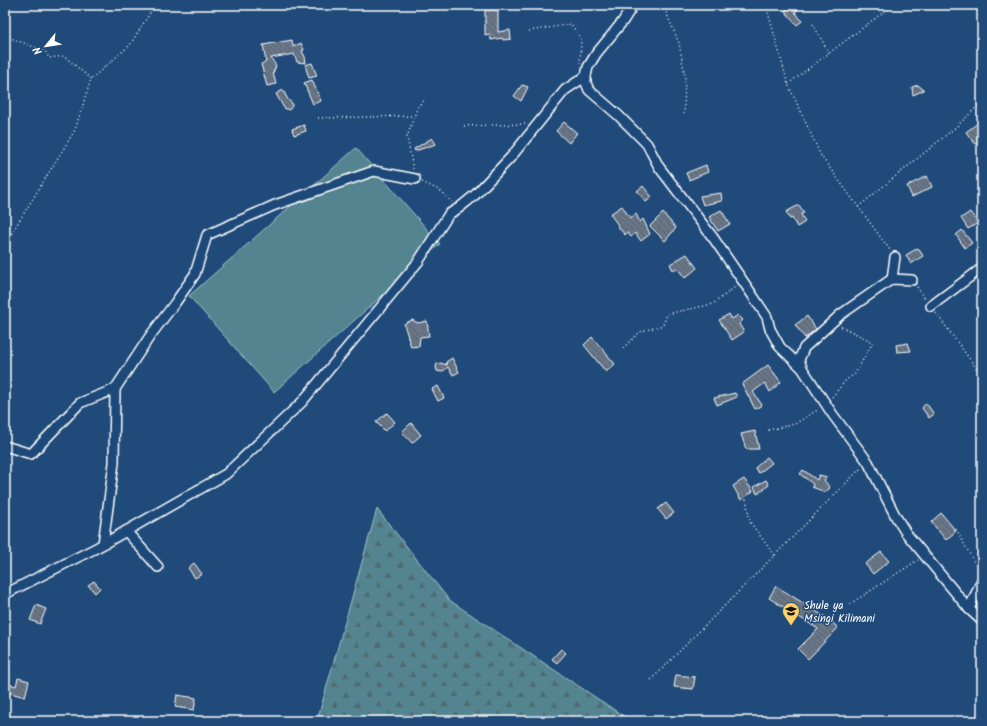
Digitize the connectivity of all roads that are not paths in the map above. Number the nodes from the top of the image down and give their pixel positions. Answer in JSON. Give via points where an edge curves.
{"nodes":[{"id":1,"x":633,"y":5,"type":"edge"},
{"id":2,"x":586,"y":76,"type":"junction"},
{"id":3,"x":415,"y":179,"type":"road end"},
{"id":4,"x":895,"y":257,"type":"road end"},
{"id":5,"x":982,"y":268,"type":"edge"},
{"id":6,"x":892,"y":279,"type":"junction"},
{"id":7,"x":912,"y":280,"type":"road end"},
{"id":8,"x":931,"y":306,"type":"road end"},
{"id":9,"x":802,"y":368,"type":"junction"},
{"id":10,"x":115,"y":389,"type":"junction"},
{"id":11,"x":5,"y":446,"type":"edge"},
{"id":12,"x":126,"y":531,"type":"junction"},
{"id":13,"x":103,"y":544,"type":"junction"},
{"id":14,"x":158,"y":568,"type":"dead end"},
{"id":15,"x":982,"y":580,"type":"edge"},
{"id":16,"x":5,"y":594,"type":"edge"},
{"id":17,"x":969,"y":609,"type":"junction"},
{"id":18,"x":982,"y":621,"type":"edge"}],
"edges":[{"from":1,"to":2,"type":"street","via":[[596,54]]},
{"from":2,"to":9,"type":"street","via":[[589,90],[647,144],[659,167],[714,239],[767,317],[770,329],[780,347]]},
{"from":2,"to":12,"type":"street","via":[[565,90],[475,195],[449,214],[418,262],[302,402],[226,474]]},
{"from":3,"to":10,"type":"street","via":[[374,171],[275,205],[207,235],[195,274]]},
{"from":4,"to":6,"type":"street"},
{"from":5,"to":8,"type":"street"},
{"from":6,"to":7,"type":"street"},
{"from":6,"to":9,"type":"street","via":[[840,315],[804,348],[799,360]]},
{"from":9,"to":17,"type":"street","via":[[868,462],[906,532]]},
{"from":10,"to":11,"type":"street","via":[[80,403],[31,454]]},
{"from":10,"to":13,"type":"street","via":[[114,463]]},
{"from":12,"to":13,"type":"street"},
{"from":12,"to":14,"type":"street"},
{"from":13,"to":16,"type":"street"},
{"from":15,"to":17,"type":"street"},
{"from":17,"to":18,"type":"street"}]}
